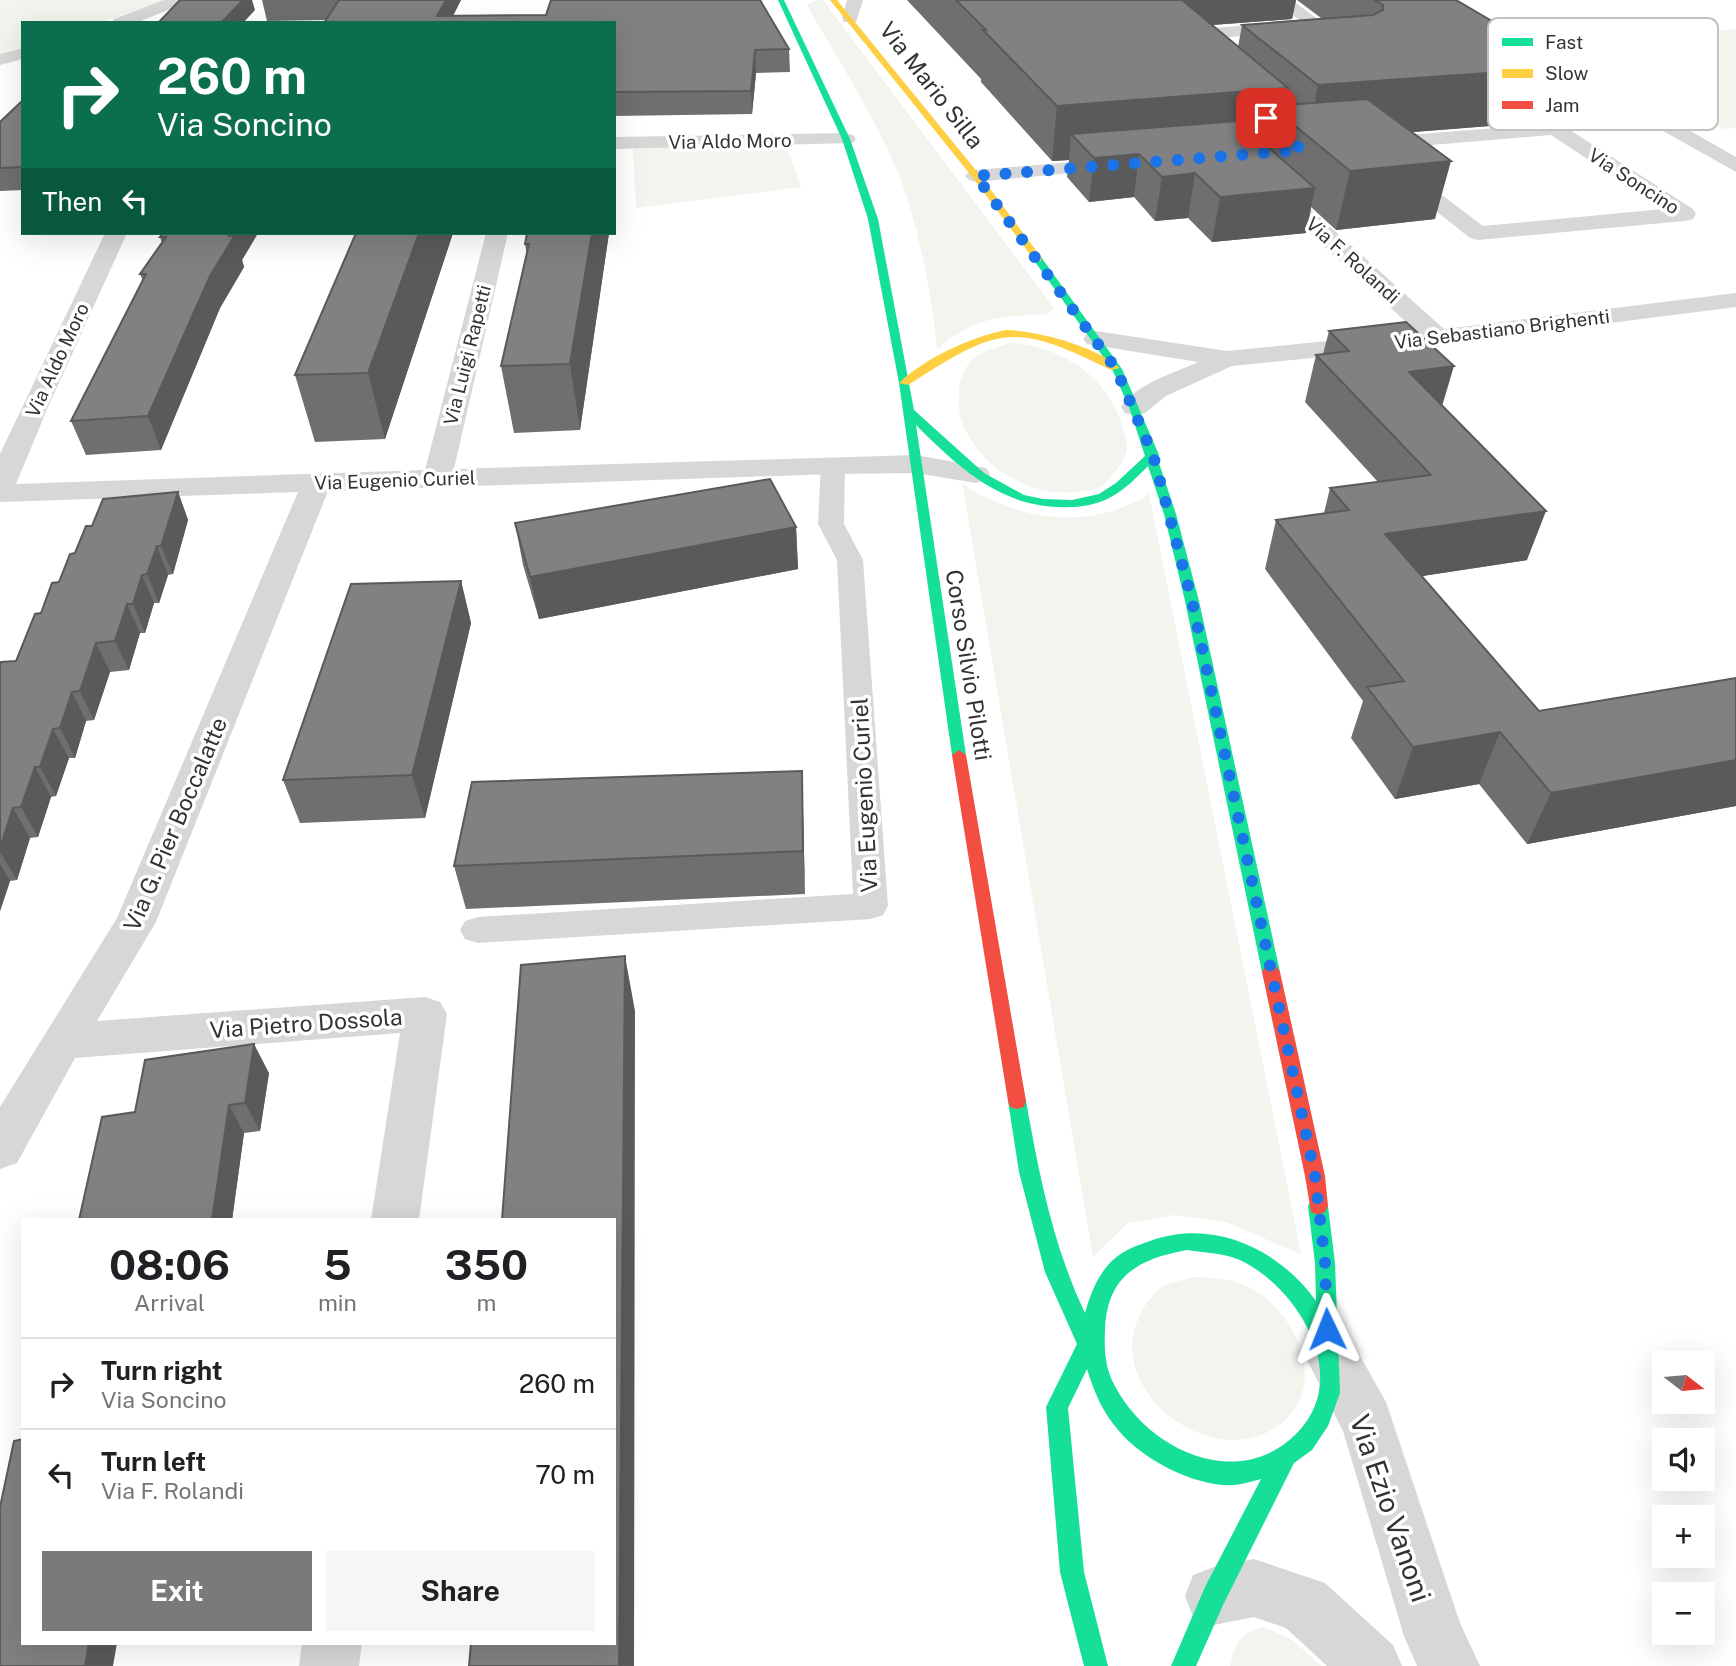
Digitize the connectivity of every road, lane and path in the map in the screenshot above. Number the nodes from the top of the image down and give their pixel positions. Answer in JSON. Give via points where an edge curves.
{"nodes":[{"id":1,"x":179,"y":0,"type":"edge"},
{"id":2,"x":783,"y":0,"type":"edge"},
{"id":3,"x":833,"y":0,"type":"edge"},
{"id":4,"x":855,"y":0,"type":"edge"},
{"id":5,"x":1280,"y":0,"type":"edge"},
{"id":6,"x":850,"y":18,"type":"junction"},
{"id":7,"x":125,"y":21,"type":"edge"},
{"id":8,"x":1315,"y":25,"type":"junction"},
{"id":9,"x":1191,"y":53,"type":"edge"},
{"id":10,"x":21,"y":54,"type":"edge"},
{"id":11,"x":0,"y":60,"type":"edge"},
{"id":12,"x":1334,"y":60,"type":"edge"},
{"id":13,"x":1543,"y":130,"type":"edge"},
{"id":14,"x":1557,"y":130,"type":"edge"},
{"id":15,"x":1674,"y":130,"type":"edge"},
{"id":16,"x":846,"y":139,"type":"junction"},
{"id":17,"x":616,"y":143,"type":"edge"},
{"id":18,"x":1358,"y":145,"type":"joint"},
{"id":19,"x":1141,"y":163,"type":"edge"},
{"id":20,"x":1736,"y":166,"type":"edge"},
{"id":21,"x":1257,"y":173,"type":"edge"},
{"id":22,"x":976,"y":176,"type":"junction"},
{"id":23,"x":115,"y":235,"type":"edge"},
{"id":24,"x":497,"y":235,"type":"edge"},
{"id":25,"x":1736,"y":300,"type":"edge"},
{"id":26,"x":1693,"y":307,"type":"junction"},
{"id":27,"x":1736,"y":312,"type":"edge"},
{"id":28,"x":1438,"y":338,"type":"junction"},
{"id":29,"x":1096,"y":339,"type":"junction"},
{"id":30,"x":1227,"y":359,"type":"junction"},
{"id":31,"x":1116,"y":369,"type":"junction"},
{"id":32,"x":904,"y":383,"type":"junction"},
{"id":33,"x":1135,"y":407,"type":"junction"},
{"id":34,"x":909,"y":412,"type":"junction"},
{"id":35,"x":1153,"y":455,"type":"junction"},
{"id":36,"x":833,"y":464,"type":"junction"},
{"id":37,"x":916,"y":464,"type":"junction"},
{"id":38,"x":976,"y":474,"type":"junction"},
{"id":39,"x":437,"y":478,"type":"junction"},
{"id":40,"x":317,"y":482,"type":"junction"},
{"id":41,"x":0,"y":488,"type":"edge"},
{"id":42,"x":0,"y":494,"type":"edge"},
{"id":43,"x":478,"y":930,"type":"dead end"},
{"id":44,"x":62,"y":1041,"type":"junction"},
{"id":45,"x":0,"y":1149,"type":"edge"},
{"id":46,"x":395,"y":1218,"type":"edge"},
{"id":47,"x":1088,"y":1344,"type":"junction"},
{"id":48,"x":1328,"y":1351,"type":"junction"},
{"id":49,"x":1284,"y":1460,"type":"junction"},
{"id":50,"x":1214,"y":1596,"type":"junction"},
{"id":51,"x":332,"y":1645,"type":"edge"},
{"id":52,"x":329,"y":1666,"type":"edge"},
{"id":53,"x":1096,"y":1666,"type":"edge"},
{"id":54,"x":1183,"y":1666,"type":"edge"},
{"id":55,"x":1372,"y":1666,"type":"edge"},
{"id":56,"x":1450,"y":1666,"type":"edge"}],
"edges":[{"from":1,"to":7,"type":"street"},
{"from":2,"to":16,"type":"street","name":"Corso Silvio Pilotti"},
{"from":3,"to":6,"type":"street","name":"Via Mario Silla"},
{"from":4,"to":6,"type":"street"},
{"from":5,"to":8,"type":"street"},
{"from":6,"to":22,"type":"street","name":"Via Mario Silla"},
{"from":8,"to":9,"type":"street","via":[[1171,36]]},
{"from":8,"to":12,"type":"street","via":[[1361,58]]},
{"from":10,"to":11,"type":"street"},
{"from":13,"to":18,"type":"street","name":"Via Soncino"},
{"from":14,"to":18,"type":"street","name":"Via Soncino","via":[[1685,214],[1478,233]]},
{"from":15,"to":20,"type":"street"},
{"from":16,"to":17,"type":"street","name":"Via Aldo Moro"},
{"from":16,"to":32,"type":"street","name":"Corso Silvio Pilotti","via":[[873,219]]},
{"from":19,"to":22,"type":"street"},
{"from":21,"to":28,"type":"street","name":"Via F. Rolandi"},
{"from":22,"to":29,"type":"street","name":"Via Mario Silla"},
{"from":23,"to":41,"type":"street","name":"Via Aldo Moro"},
{"from":24,"to":39,"type":"street","name":"Via Luigi Rapetti"},
{"from":25,"to":26,"type":"street","name":"Via Sebastiano Brighenti"},
{"from":26,"to":27,"type":"street","name":"Via Sebastiano Brighenti"},
{"from":26,"to":28,"type":"street","name":"Via Sebastiano Brighenti"},
{"from":28,"to":30,"type":"street","name":"Via Sebastiano Brighenti"},
{"from":29,"to":30,"type":"street"},
{"from":29,"to":31,"type":"street","name":"Via Mario Silla"},
{"from":30,"to":33,"type":"street","via":[[1157,390]]},
{"from":31,"to":32,"type":"street","via":[[1060,342],[1011,331],[969,342]]},
{"from":31,"to":33,"type":"street","name":"Via Mario Silla"},
{"from":32,"to":34,"type":"street","name":"Corso Silvio Pilotti"},
{"from":33,"to":35,"type":"street","name":"Via Mario Silla"},
{"from":34,"to":37,"type":"street","name":"Corso Silvio Pilotti"},
{"from":34,"to":38,"type":"street"},
{"from":35,"to":38,"type":"street","via":[[1114,491],[1097,500],[1068,505],[1013,497]]},
{"from":35,"to":48,"type":"street","name":"Via Mario Silla","via":[[1192,601],[1315,1176],[1325,1262]]},
{"from":36,"to":37,"type":"street","name":"Via Eugenio Curiel"},
{"from":36,"to":39,"type":"street","name":"Via Eugenio Curiel"},
{"from":36,"to":43,"type":"lane","name":"Via Eugenio Curiel","via":[[831,524],[850,560],[871,906]]},
{"from":37,"to":38,"type":"street","name":"Via Eugenio Curiel"},
{"from":37,"to":47,"type":"street","name":"Corso Silvio Pilotti","via":[[1029,1172],[1055,1272]]},
{"from":39,"to":40,"type":"street","name":"Via Eugenio Curiel"},
{"from":40,"to":42,"type":"street","name":"Via Eugenio Curiel"},
{"from":40,"to":44,"type":"street","name":"Via G. Pier Boccalatte","via":[[136,922]]},
{"from":44,"to":45,"type":"street","name":"Via G. Pier Boccalatte"},
{"from":44,"to":46,"type":"street","name":"Via Pietro Dossola","via":[[425,1014]]},
{"from":47,"to":48,"type":"street","name":"Corso Silvio Pilotti","via":[[1092,1311],[1105,1283],[1127,1261],[1155,1246],[1187,1241],[1222,1246],[1255,1258],[1285,1279],[1310,1307]]},
{"from":47,"to":49,"type":"street","name":"Corso Silvio Pilotti","via":[[1095,1378],[1113,1412],[1140,1440],[1175,1461],[1212,1472],[1251,1472]]},
{"from":47,"to":53,"type":"street","name":"Corso Silvio Pilotti","via":[[1057,1406],[1072,1572]]},
{"from":48,"to":49,"type":"street","name":"Corso Silvio Pilotti","via":[[1332,1375],[1327,1408],[1310,1437]]},
{"from":48,"to":56,"type":"street","name":"Via Ezio Vanoni","via":[[1367,1421],[1434,1636]]},
{"from":49,"to":50,"type":"street","name":"Corso Silvio Pilotti"},
{"from":50,"to":54,"type":"street","name":"Corso Silvio Pilotti"},
{"from":50,"to":55,"type":"street","via":[[1254,1588],[1304,1604]]},
{"from":51,"to":52,"type":"street"}]}
